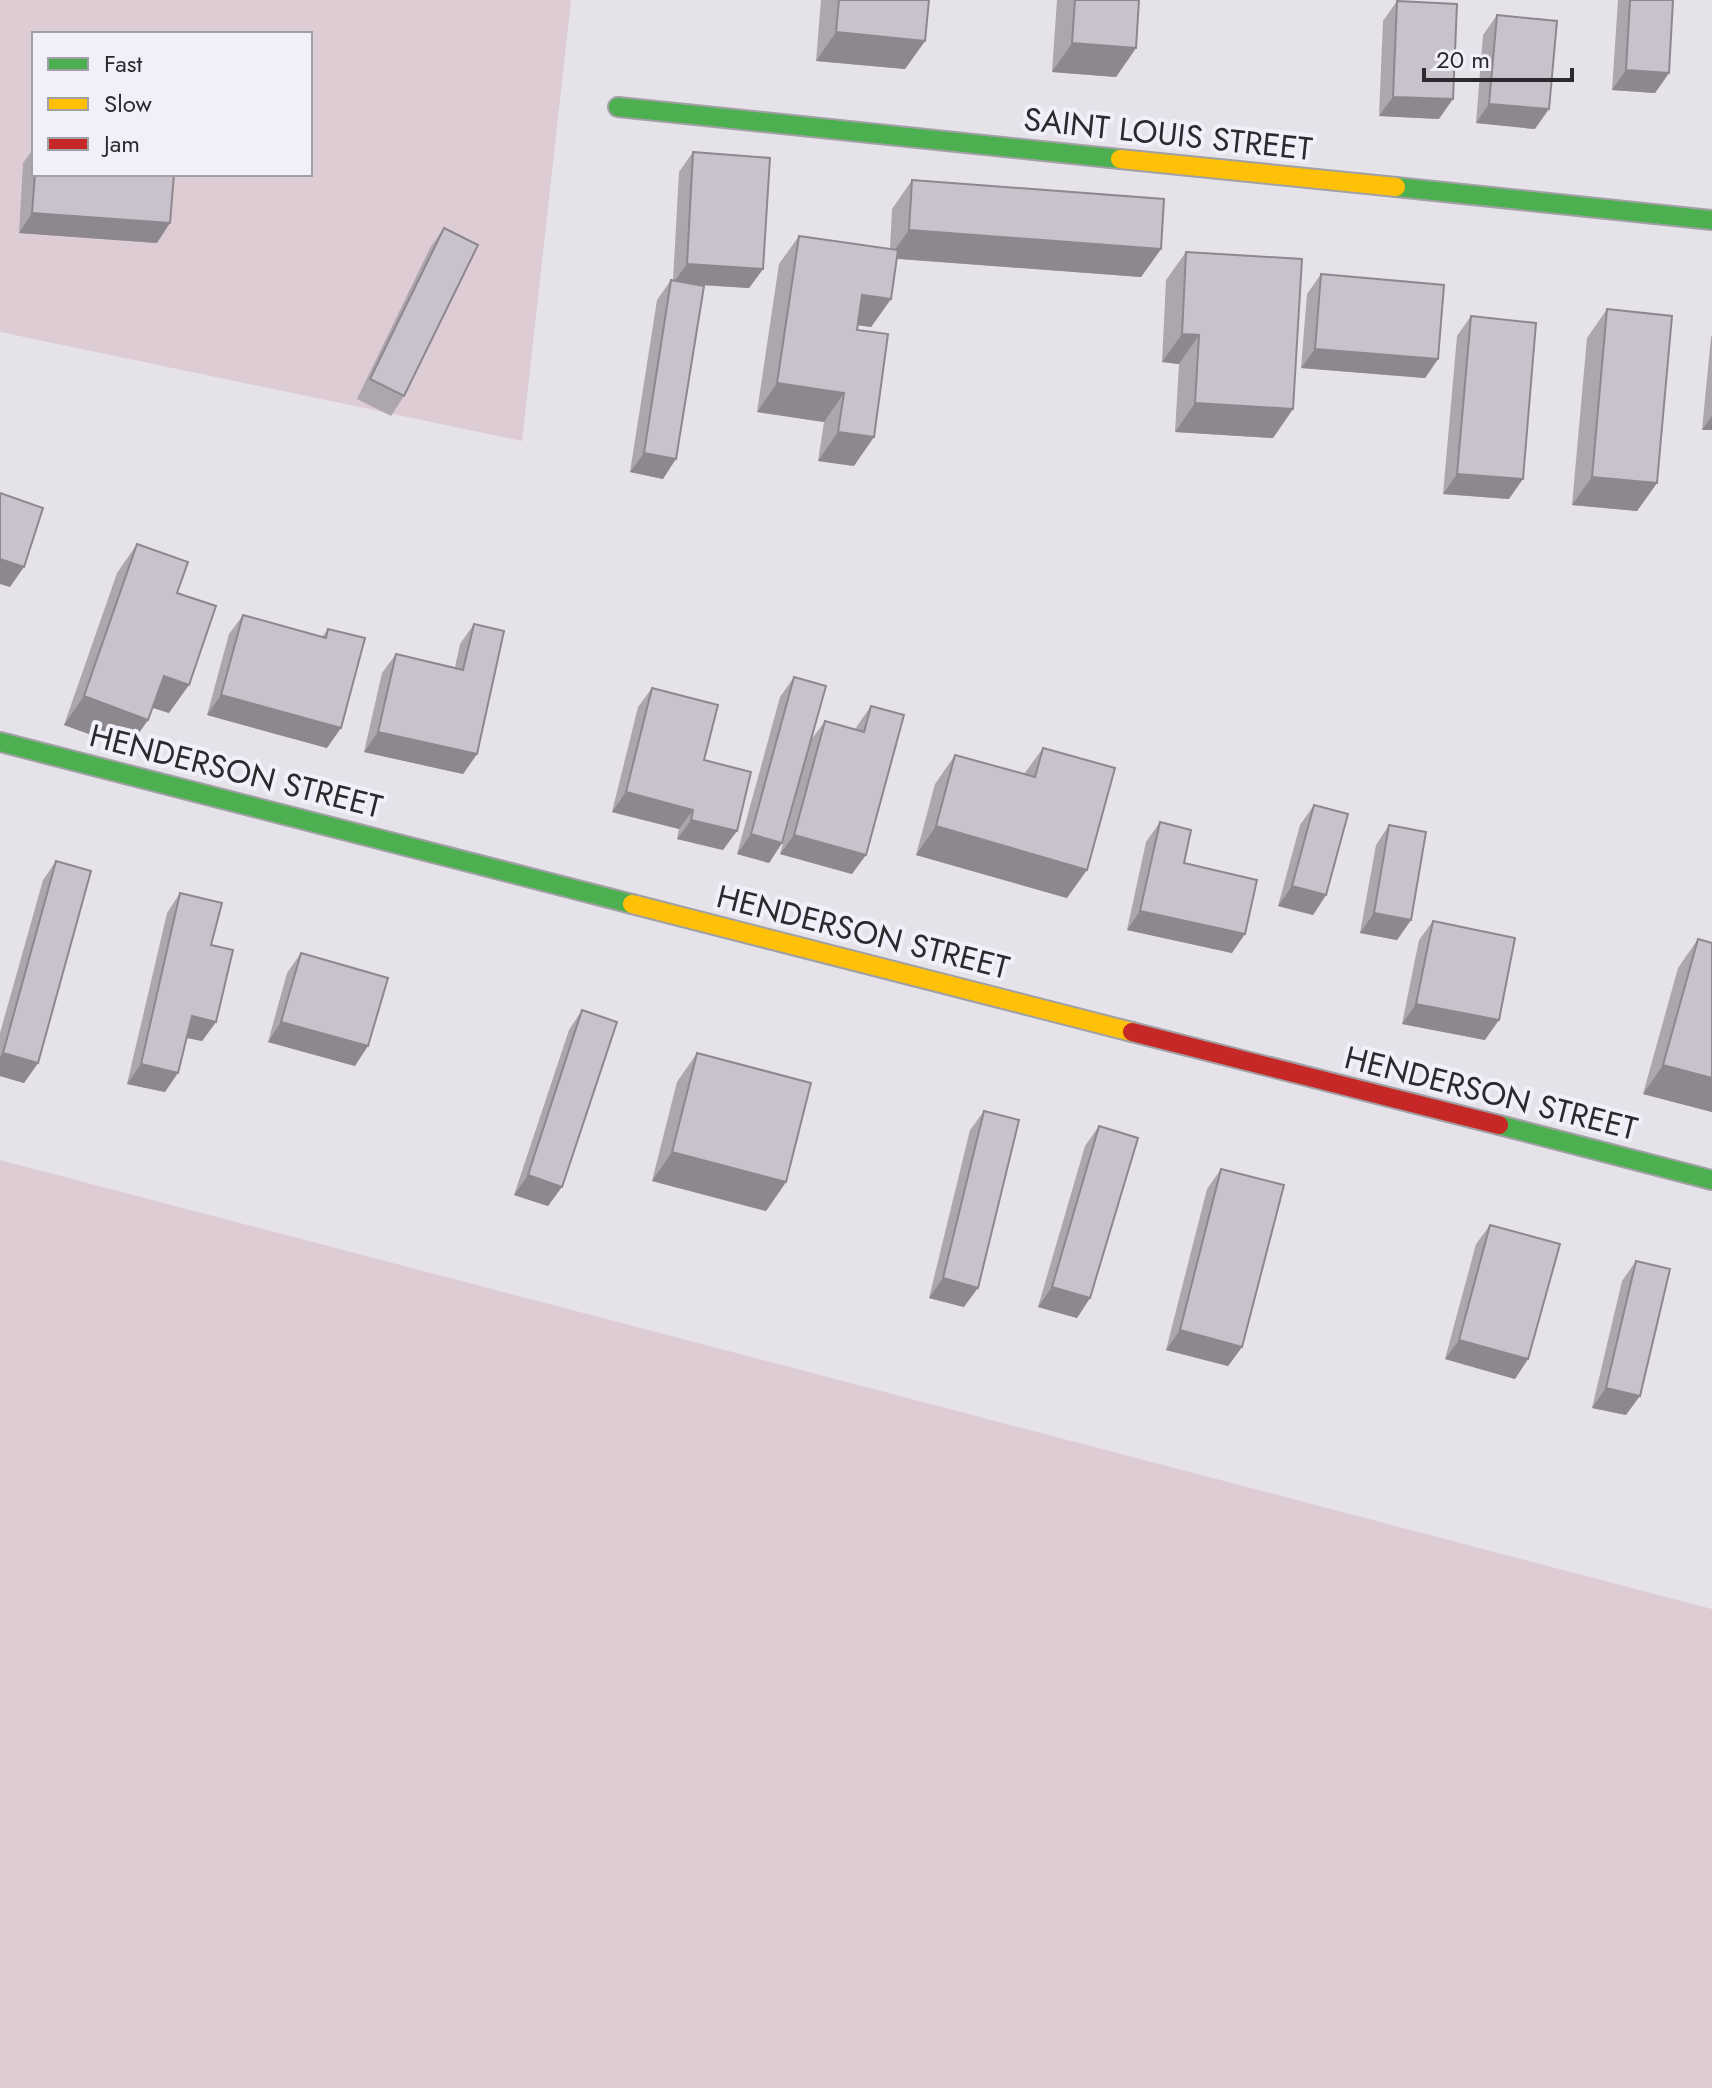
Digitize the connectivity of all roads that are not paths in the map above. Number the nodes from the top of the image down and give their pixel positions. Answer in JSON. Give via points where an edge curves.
{"nodes":[{"id":1,"x":618,"y":107,"type":"dead end"},
{"id":2,"x":1712,"y":220,"type":"edge"},
{"id":3,"x":0,"y":742,"type":"edge"},
{"id":4,"x":1712,"y":1180,"type":"edge"}],
"edges":[{"from":1,"to":2,"type":"street","name":"SAINT LOUIS STREET"},
{"from":3,"to":4,"type":"street","name":"HENDERSON STREET"}]}
